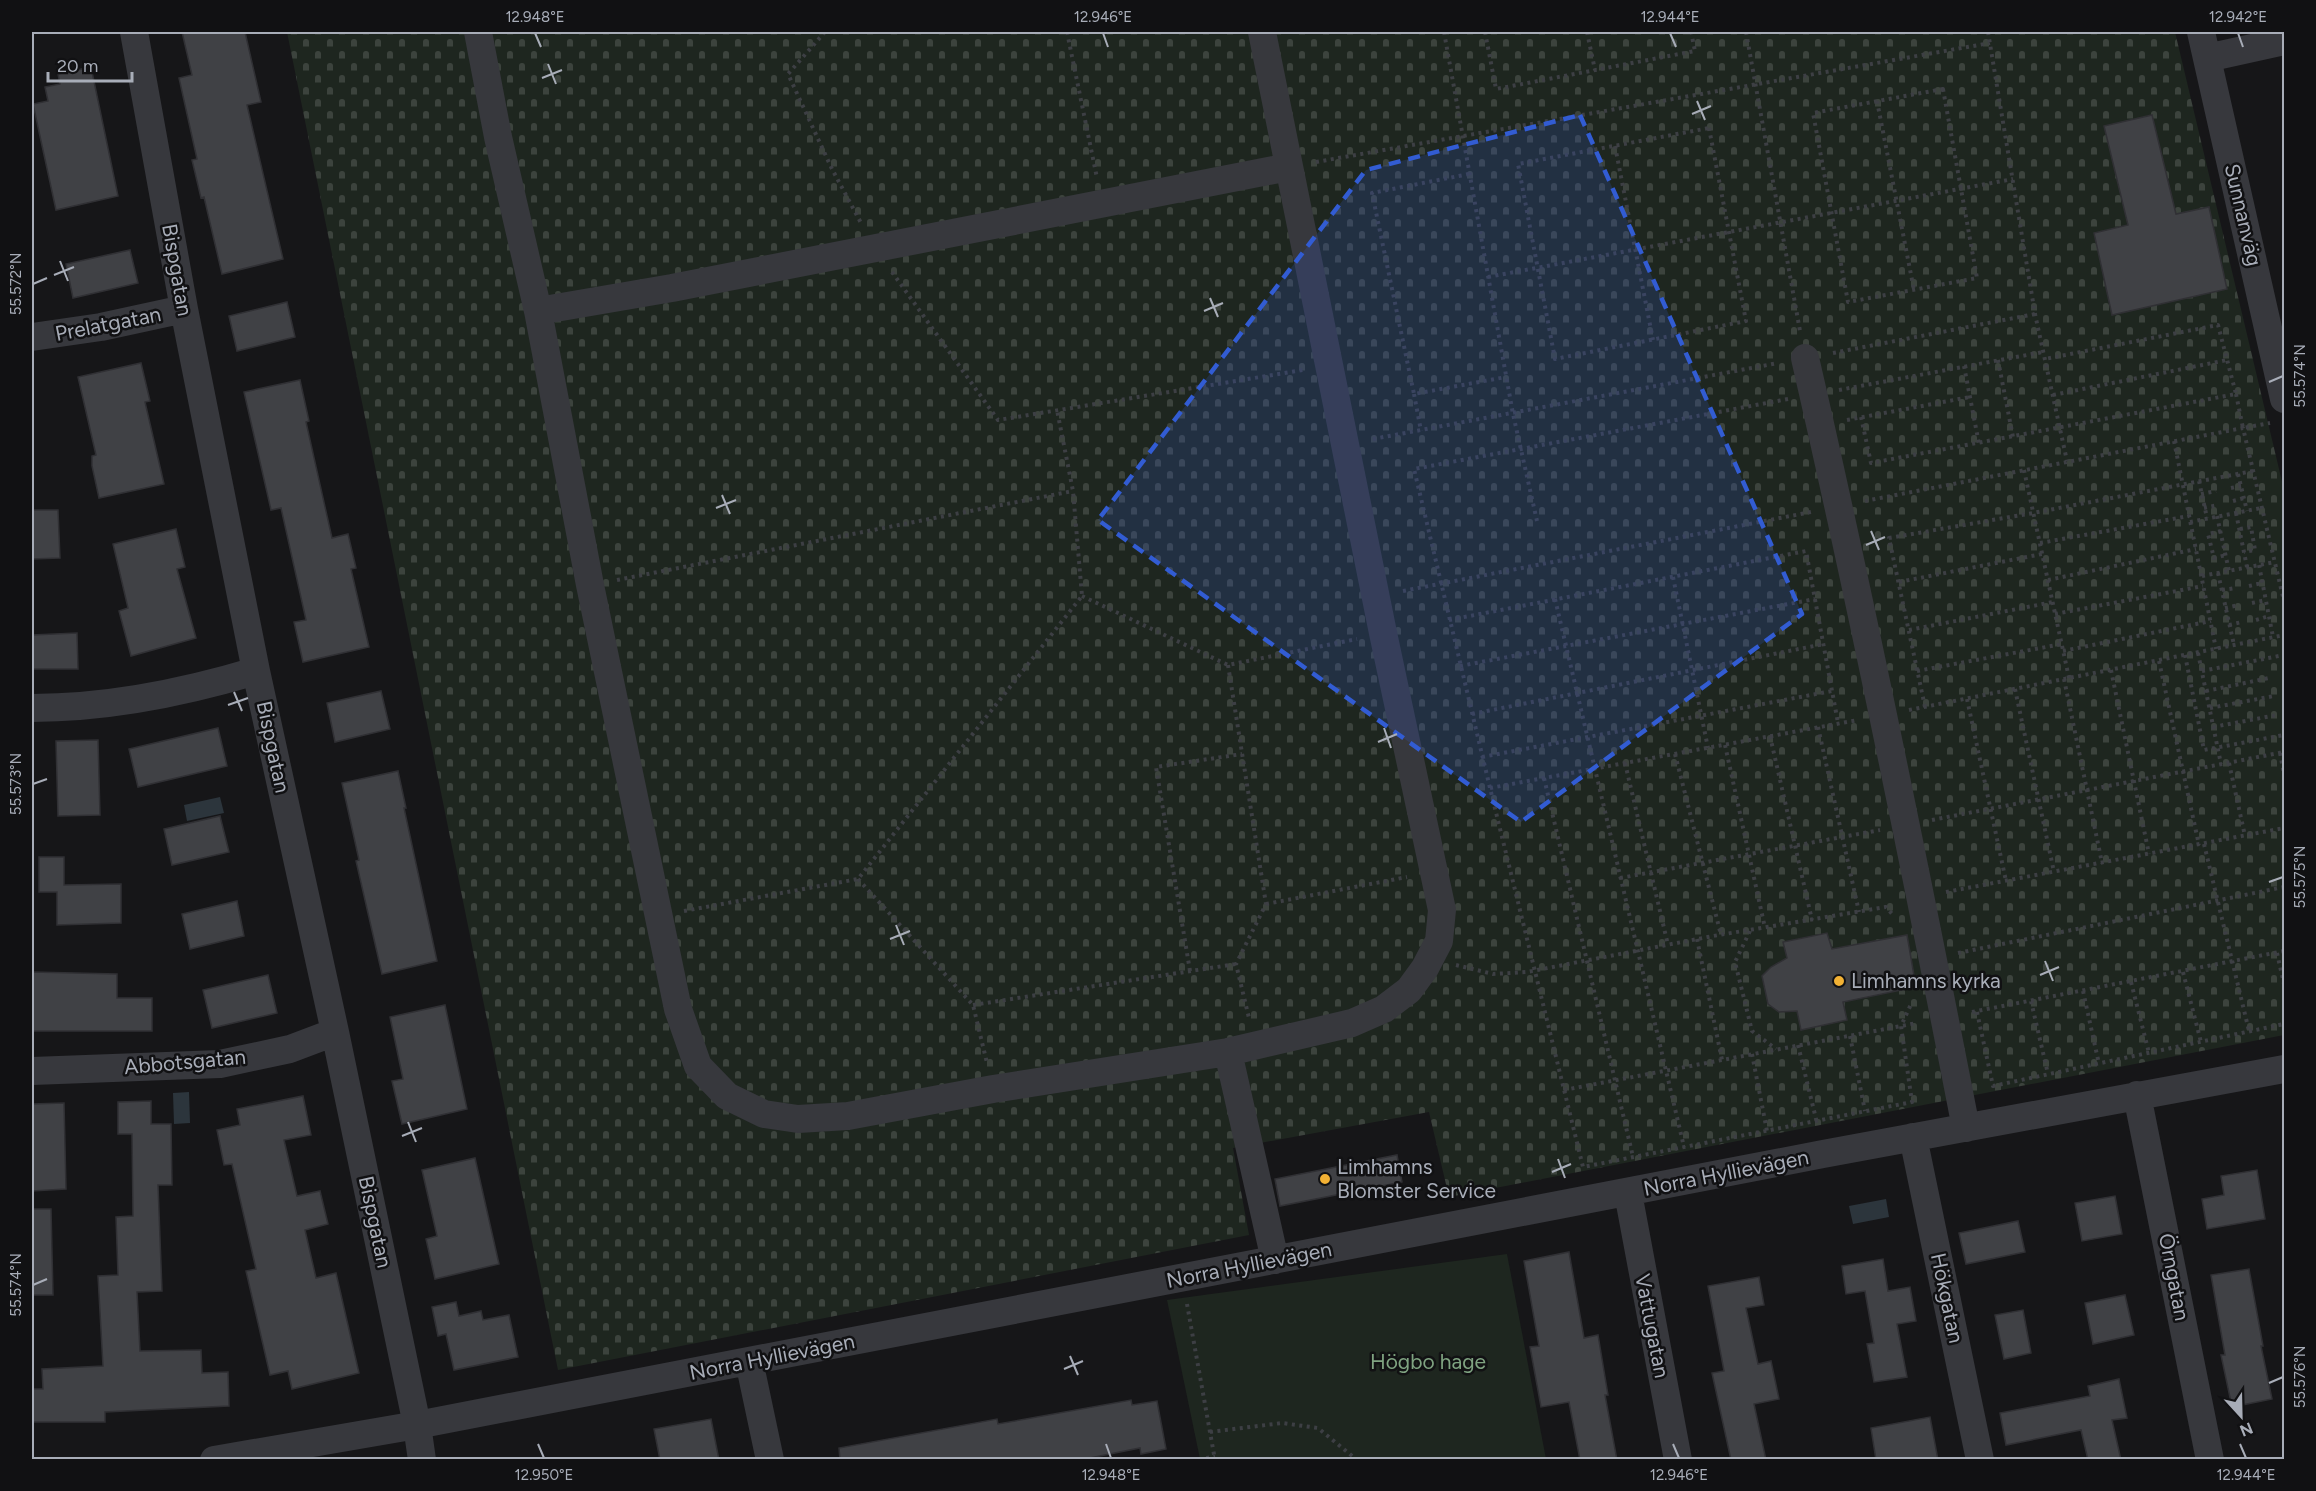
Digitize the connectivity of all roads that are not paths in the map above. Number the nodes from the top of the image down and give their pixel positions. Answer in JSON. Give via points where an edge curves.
{"nodes":[{"id":1,"x":134,"y":32,"type":"edge"},
{"id":2,"x":478,"y":32,"type":"edge"},
{"id":3,"x":1262,"y":32,"type":"edge"},
{"id":4,"x":2284,"y":41,"type":"edge"},
{"id":5,"x":2204,"y":45,"type":"edge"},
{"id":6,"x":1288,"y":167,"type":"junction"},
{"id":7,"x":184,"y":309,"type":"junction"},
{"id":8,"x":538,"y":311,"type":"junction"},
{"id":9,"x":32,"y":337,"type":"edge"},
{"id":10,"x":1805,"y":358,"type":"road end"},
{"id":11,"x":2280,"y":410,"type":"edge"},
{"id":12,"x":256,"y":671,"type":"junction"},
{"id":13,"x":32,"y":708,"type":"edge"},
{"id":14,"x":335,"y":1032,"type":"junction"},
{"id":15,"x":1241,"y":1048,"type":"junction"},
{"id":16,"x":2284,"y":1069,"type":"edge"},
{"id":17,"x":32,"y":1071,"type":"edge"},
{"id":18,"x":2137,"y":1095,"type":"junction"},
{"id":19,"x":1966,"y":1128,"type":"junction"},
{"id":20,"x":1913,"y":1137,"type":"junction"},
{"id":21,"x":1628,"y":1192,"type":"junction"},
{"id":22,"x":1275,"y":1260,"type":"junction"},
{"id":23,"x":749,"y":1361,"type":"junction"},
{"id":24,"x":417,"y":1425,"type":"junction"},
{"id":25,"x":213,"y":1460,"type":"edge"},
{"id":26,"x":422,"y":1460,"type":"edge"},
{"id":27,"x":770,"y":1460,"type":"edge"},
{"id":28,"x":1678,"y":1460,"type":"edge"},
{"id":29,"x":1980,"y":1460,"type":"edge"},
{"id":30,"x":2210,"y":1460,"type":"edge"}],
"edges":[{"from":1,"to":7,"type":"street","name":"Bispgatan"},
{"from":2,"to":8,"type":"street"},
{"from":3,"to":6,"type":"street"},
{"from":4,"to":5,"type":"street"},
{"from":5,"to":11,"type":"street","name":"Sunnanväg"},
{"from":6,"to":8,"type":"street"},
{"from":6,"to":15,"type":"street","via":[[1442,910],[1439,941],[1425,968],[1409,990],[1384,1009],[1352,1023]]},
{"from":7,"to":9,"type":"street","name":"Prelatgatan"},
{"from":7,"to":12,"type":"street","name":"Bispgatan"},
{"from":8,"to":15,"type":"street","via":[[678,1008],[698,1066],[727,1096],[764,1114],[798,1119],[848,1116]]},
{"from":10,"to":19,"type":"street","via":[[1840,506]]},
{"from":12,"to":13,"type":"street","via":[[136,700]]},
{"from":12,"to":14,"type":"street","name":"Bispgatan"},
{"from":14,"to":17,"type":"street","name":"Abbotsgatan","via":[[290,1049],[220,1064]]},
{"from":14,"to":24,"type":"street","name":"Bispgatan"},
{"from":15,"to":22,"type":"street"},
{"from":16,"to":18,"type":"street","name":"Norra Hyllievägen"},
{"from":18,"to":19,"type":"street","name":"Norra Hyllievägen"},
{"from":18,"to":30,"type":"street","name":"Örngatan"},
{"from":19,"to":20,"type":"street","name":"Norra Hyllievägen"},
{"from":20,"to":21,"type":"street","name":"Norra Hyllievägen"},
{"from":20,"to":29,"type":"street","name":"Hökgatan"},
{"from":21,"to":22,"type":"street","name":"Norra Hyllievägen"},
{"from":21,"to":28,"type":"street","name":"Vattugatan"},
{"from":22,"to":23,"type":"street","name":"Norra Hyllievägen"},
{"from":23,"to":24,"type":"street","name":"Norra Hyllievägen"},
{"from":23,"to":27,"type":"street"},
{"from":24,"to":25,"type":"street","name":"Norra Hyllievägen"},
{"from":24,"to":26,"type":"street","name":"Bispgatan"}]}
